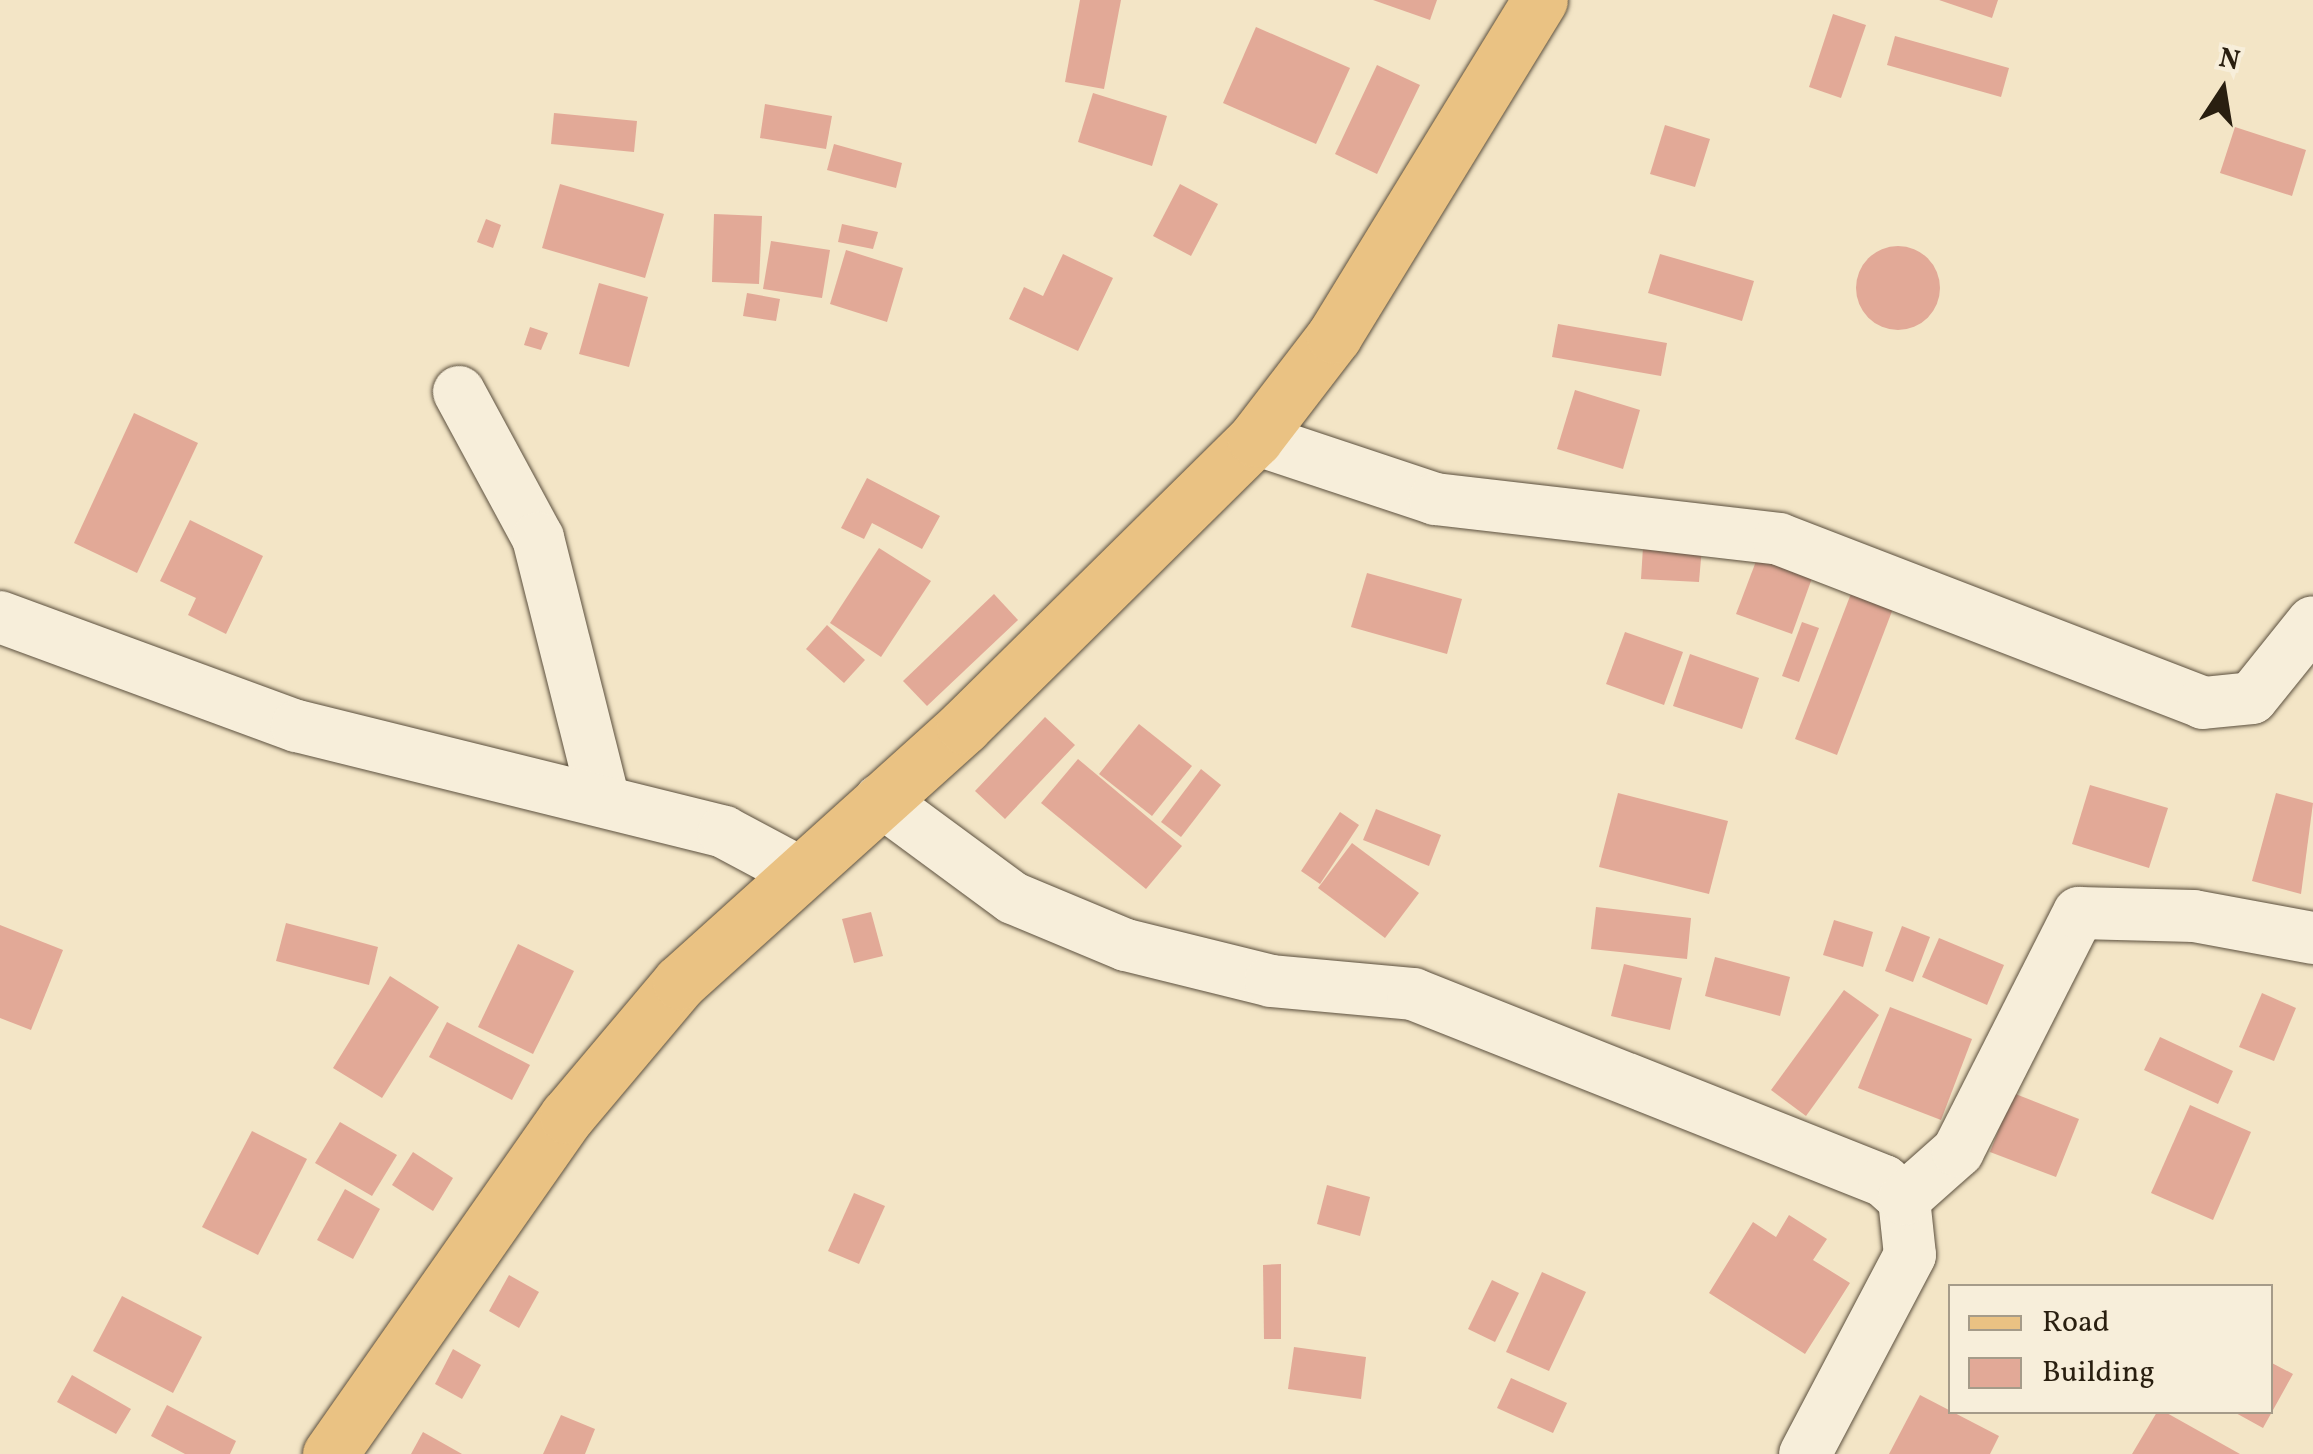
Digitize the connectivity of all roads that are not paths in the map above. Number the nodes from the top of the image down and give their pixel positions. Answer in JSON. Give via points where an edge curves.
{"nodes":[{"id":1,"x":1540,"y":0,"type":"edge"},
{"id":2,"x":459,"y":392,"type":"dead end"},
{"id":3,"x":1255,"y":440,"type":"junction"},
{"id":4,"x":0,"y":617,"type":"edge"},
{"id":5,"x":2313,"y":622,"type":"edge"},
{"id":6,"x":604,"y":800,"type":"junction"},
{"id":7,"x":880,"y":800,"type":"junction"},
{"id":8,"x":800,"y":872,"type":"junction"},
{"id":9,"x":2313,"y":938,"type":"edge"},
{"id":10,"x":1904,"y":1199,"type":"junction"},
{"id":11,"x":330,"y":1454,"type":"edge"},
{"id":12,"x":1805,"y":1454,"type":"edge"}],
"edges":[{"from":1,"to":3,"type":"main road","via":[[1334,336]]},
{"from":2,"to":6,"type":"street","via":[[538,538]]},
{"from":3,"to":5,"type":"street","via":[[1435,499],[1779,539],[2204,703],[2252,698]]},
{"from":3,"to":7,"type":"main road"},
{"from":4,"to":6,"type":"street","via":[[297,726]]},
{"from":6,"to":8,"type":"street","via":[[724,832]]},
{"from":7,"to":8,"type":"main road"},
{"from":7,"to":10,"type":"street","via":[[1013,898],[1126,945],[1271,981],[1413,994],[1884,1181]]},
{"from":8,"to":11,"type":"main road","via":[[680,982],[567,1116]]},
{"from":9,"to":10,"type":"street","via":[[2194,916],[2079,913],[1958,1151]]},
{"from":10,"to":12,"type":"street","via":[[1910,1255]]}]}
